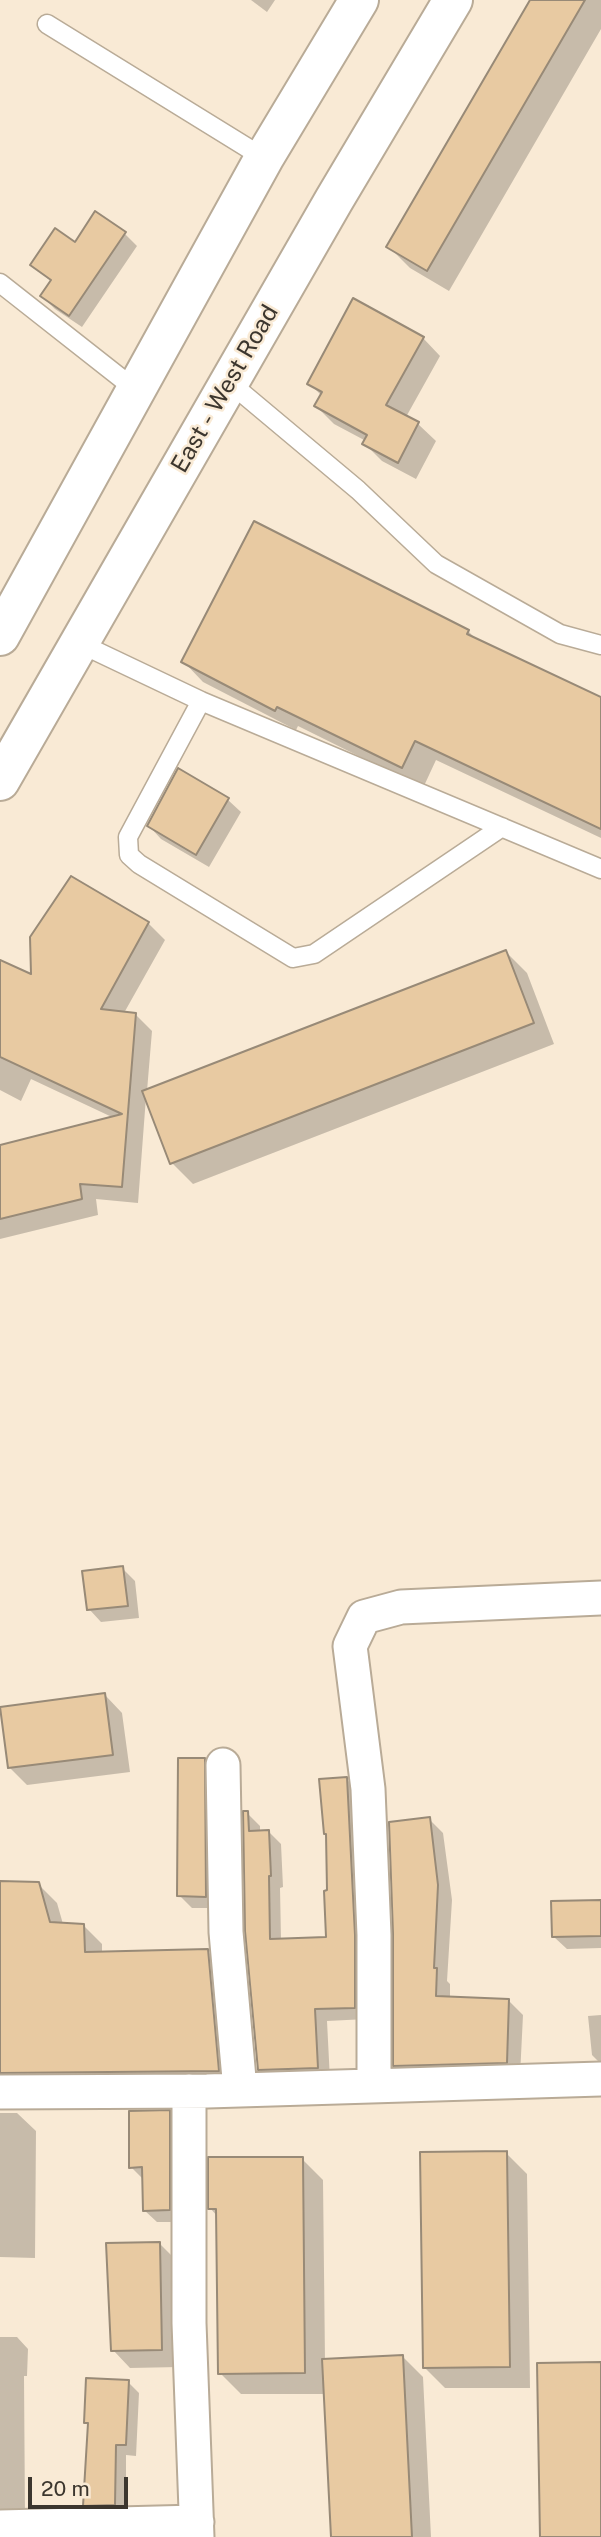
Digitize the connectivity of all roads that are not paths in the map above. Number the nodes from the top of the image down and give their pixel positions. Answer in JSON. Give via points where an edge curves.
{"nodes":[{"id":1,"x":359,"y":0,"type":"edge"},
{"id":2,"x":453,"y":0,"type":"edge"},
{"id":3,"x":47,"y":24,"type":"dead end"},
{"id":4,"x":264,"y":158,"type":"junction"},
{"id":5,"x":0,"y":283,"type":"edge"},
{"id":6,"x":229,"y":383,"type":"junction"},
{"id":7,"x":136,"y":390,"type":"junction"},
{"id":8,"x":0,"y":636,"type":"edge"},
{"id":9,"x":79,"y":643,"type":"junction"},
{"id":10,"x":601,"y":645,"type":"edge"},
{"id":11,"x":201,"y":701,"type":"junction"},
{"id":12,"x":0,"y":781,"type":"edge"},
{"id":13,"x":502,"y":827,"type":"junction"},
{"id":14,"x":601,"y":869,"type":"edge"},
{"id":15,"x":601,"y":1598,"type":"edge"},
{"id":16,"x":223,"y":1765,"type":"dead end"},
{"id":17,"x":601,"y":2079,"type":"edge"},
{"id":18,"x":374,"y":2085,"type":"junction"},
{"id":19,"x":240,"y":2090,"type":"junction"},
{"id":20,"x":189,"y":2091,"type":"junction"},
{"id":21,"x":0,"y":2092,"type":"edge"},
{"id":22,"x":0,"y":2527,"type":"edge"},
{"id":23,"x":197,"y":2530,"type":"edge"}],
"edges":[{"from":1,"to":4,"type":"main road"},
{"from":2,"to":6,"type":"main road","name":"East - West Road"},
{"from":3,"to":4,"type":"lane"},
{"from":4,"to":7,"type":"main road"},
{"from":5,"to":7,"type":"lane"},
{"from":6,"to":9,"type":"main road","name":"East - West Road"},
{"from":6,"to":10,"type":"lane","via":[[358,490],[436,564],[560,634]]},
{"from":7,"to":8,"type":"main road"},
{"from":9,"to":11,"type":"lane"},
{"from":9,"to":12,"type":"main road","name":"East - West Road"},
{"from":11,"to":13,"type":"lane"},
{"from":11,"to":13,"type":"lane","via":[[128,837],[129,855],[293,958],[314,954]]},
{"from":13,"to":14,"type":"lane"},
{"from":15,"to":18,"type":"street","via":[[401,1607],[364,1617],[350,1646],[368,1789]]},
{"from":16,"to":19,"type":"street","via":[[226,1931]]},
{"from":17,"to":18,"type":"street"},
{"from":18,"to":19,"type":"street"},
{"from":19,"to":20,"type":"street"},
{"from":20,"to":21,"type":"street"},
{"from":20,"to":23,"type":"street","via":[[189,2323]]},
{"from":22,"to":23,"type":"street"}]}
